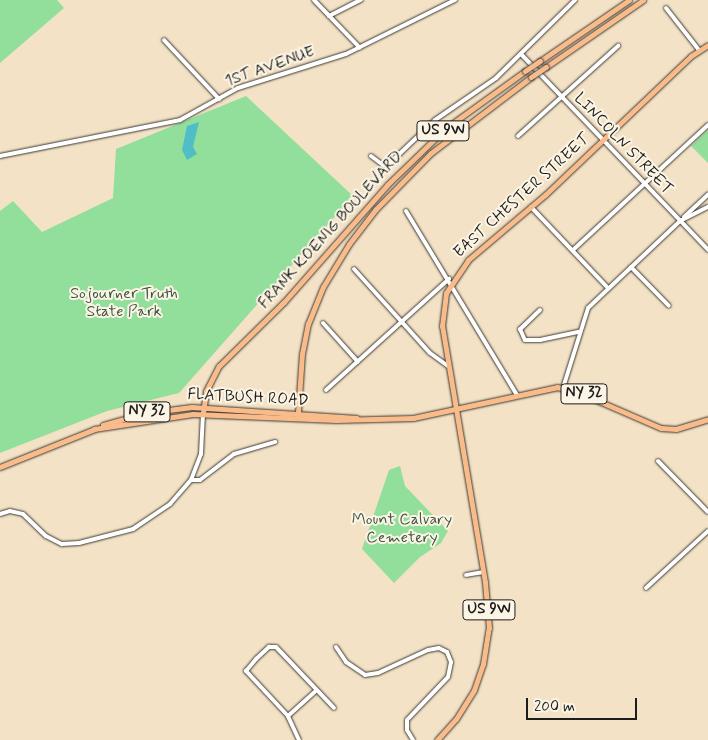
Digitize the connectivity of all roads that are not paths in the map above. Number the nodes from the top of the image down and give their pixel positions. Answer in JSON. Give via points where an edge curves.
{"nodes":[{"id":1,"x":314,"y":0,"type":"edge"},
{"id":2,"x":361,"y":0,"type":"edge"},
{"id":3,"x":454,"y":0,"type":"edge"},
{"id":4,"x":575,"y":0,"type":"edge"},
{"id":5,"x":629,"y":0,"type":"edge"},
{"id":6,"x":643,"y":0,"type":"edge"},
{"id":7,"x":666,"y":8,"type":"dead end"},
{"id":8,"x":329,"y":16,"type":"junction"},
{"id":9,"x":164,"y":40,"type":"dead end"},
{"id":10,"x":708,"y":45,"type":"edge"},
{"id":11,"x":618,"y":46,"type":"dead end"},
{"id":12,"x":360,"y":48,"type":"junction"},
{"id":13,"x":699,"y":50,"type":"junction"},
{"id":14,"x":521,"y":54,"type":"junction"},
{"id":15,"x":562,"y":97,"type":"junction"},
{"id":16,"x":219,"y":99,"type":"junction"},
{"id":17,"x":708,"y":125,"type":"edge"},
{"id":18,"x":518,"y":136,"type":"dead end"},
{"id":19,"x":602,"y":140,"type":"junction"},
{"id":20,"x":0,"y":156,"type":"edge"},
{"id":21,"x":371,"y":156,"type":"dead end"},
{"id":22,"x":645,"y":184,"type":"junction"},
{"id":23,"x":708,"y":195,"type":"edge"},
{"id":24,"x":531,"y":207,"type":"junction"},
{"id":25,"x":708,"y":207,"type":"edge"},
{"id":26,"x":406,"y":211,"type":"dead end"},
{"id":27,"x":680,"y":220,"type":"junction"},
{"id":28,"x":573,"y":250,"type":"junction"},
{"id":29,"x":708,"y":250,"type":"edge"},
{"id":30,"x":631,"y":267,"type":"junction"},
{"id":31,"x":354,"y":269,"type":"dead end"},
{"id":32,"x":450,"y":281,"type":"junction"},
{"id":33,"x":608,"y":288,"type":"junction"},
{"id":34,"x":669,"y":306,"type":"dead end"},
{"id":35,"x":540,"y":310,"type":"dead end"},
{"id":36,"x":400,"y":322,"type":"junction"},
{"id":37,"x":323,"y":323,"type":"dead end"},
{"id":38,"x":579,"y":332,"type":"junction"},
{"id":39,"x":358,"y":362,"type":"junction"},
{"id":40,"x":448,"y":366,"type":"junction"},
{"id":41,"x":563,"y":388,"type":"junction"},
{"id":42,"x":326,"y":390,"type":"dead end"},
{"id":43,"x":517,"y":395,"type":"junction"},
{"id":44,"x":203,"y":406,"type":"junction"},
{"id":45,"x":455,"y":409,"type":"junction"},
{"id":46,"x":298,"y":412,"type":"junction"},
{"id":47,"x":204,"y":414,"type":"junction"},
{"id":48,"x":292,"y":418,"type":"junction"},
{"id":49,"x":375,"y":419,"type":"junction"},
{"id":50,"x":708,"y":419,"type":"edge"},
{"id":51,"x":94,"y":429,"type":"junction"},
{"id":52,"x":275,"y":442,"type":"dead end"},
{"id":53,"x":658,"y":461,"type":"dead end"},
{"id":54,"x":0,"y":467,"type":"edge"},
{"id":55,"x":192,"y":480,"type":"junction"},
{"id":56,"x":708,"y":512,"type":"edge"},
{"id":57,"x":0,"y":514,"type":"edge"},
{"id":58,"x":708,"y":531,"type":"edge"},
{"id":59,"x":483,"y":572,"type":"junction"},
{"id":60,"x":466,"y":575,"type":"dead end"},
{"id":61,"x":646,"y":588,"type":"dead end"},
{"id":62,"x":336,"y":647,"type":"dead end"},
{"id":63,"x":316,"y":691,"type":"junction"},
{"id":64,"x":334,"y":708,"type":"dead end"},
{"id":65,"x":288,"y":716,"type":"junction"},
{"id":66,"x":299,"y":740,"type":"edge"},
{"id":67,"x":414,"y":740,"type":"edge"},
{"id":68,"x":437,"y":740,"type":"edge"}],
"edges":[{"from":1,"to":8,"type":"street"},
{"from":2,"to":8,"type":"street"},
{"from":3,"to":12,"type":"street","name":"1ST AVENUE"},
{"from":4,"to":14,"type":"street"},
{"from":5,"to":44,"type":"main road","name":"FRANK KOENIG BOULEVARD","number":"US 9W","bridge":true,"via":[[457,120],[396,175],[274,312],[219,366],[210,380]]},
{"from":6,"to":46,"type":"main road","name":"FRANK KOENIG BOULEVARD","number":"US 9W","bridge":true,"via":[[531,76],[431,152],[376,209],[323,286],[308,324],[302,354]]},
{"from":7,"to":13,"type":"street"},
{"from":8,"to":12,"type":"street"},
{"from":9,"to":16,"type":"street"},
{"from":10,"to":13,"type":"main road","name":"EAST CHESTER STREET"},
{"from":11,"to":15,"type":"street"},
{"from":12,"to":16,"type":"street","name":"1ST AVENUE","via":[[318,65],[243,86]]},
{"from":13,"to":19,"type":"main road","name":"EAST CHESTER STREET"},
{"from":14,"to":15,"type":"street","name":"LINCOLN STREET"},
{"from":14,"to":21,"type":"street","via":[[496,78],[435,120],[392,162],[383,165]]},
{"from":15,"to":18,"type":"street"},
{"from":15,"to":19,"type":"street","name":"LINCOLN STREET"},
{"from":16,"to":20,"type":"street","name":"1ST AVENUE","via":[[180,120]]},
{"from":17,"to":22,"type":"street"},
{"from":19,"to":22,"type":"street","name":"LINCOLN STREET"},
{"from":19,"to":24,"type":"main road","name":"EAST CHESTER STREET"},
{"from":22,"to":27,"type":"street","name":"LINCOLN STREET"},
{"from":22,"to":28,"type":"street"},
{"from":23,"to":27,"type":"street"},
{"from":24,"to":28,"type":"street"},
{"from":24,"to":32,"type":"main road","name":"EAST CHESTER STREET","via":[[468,260]]},
{"from":25,"to":27,"type":"street"},
{"from":26,"to":32,"type":"street"},
{"from":27,"to":29,"type":"street","name":"LINCOLN STREET"},
{"from":27,"to":30,"type":"street"},
{"from":28,"to":33,"type":"street"},
{"from":30,"to":33,"type":"street"},
{"from":30,"to":34,"type":"street"},
{"from":31,"to":36,"type":"street"},
{"from":32,"to":36,"type":"street","name":"EAST CHESTER STREET"},
{"from":32,"to":40,"type":"main road","name":"EAST CHESTER STREET","via":[[441,315]]},
{"from":32,"to":43,"type":"street"},
{"from":33,"to":38,"type":"street","via":[[588,308]]},
{"from":35,"to":38,"type":"street","via":[[520,329],[525,340]]},
{"from":36,"to":39,"type":"street","name":"EAST CHESTER STREET"},
{"from":36,"to":40,"type":"street","via":[[435,359]]},
{"from":37,"to":39,"type":"street"},
{"from":38,"to":41,"type":"street"},
{"from":39,"to":42,"type":"street","name":"EAST CHESTER STREET"},
{"from":40,"to":45,"type":"main road","name":"EAST CHESTER STREET"},
{"from":41,"to":43,"type":"main road","number":"NY 32"},
{"from":41,"to":50,"type":"main road","number":"NY 32","via":[[666,429]]},
{"from":43,"to":45,"type":"main road","number":"NY 32"},
{"from":44,"to":46,"type":"main road","name":"FLATBUSH ROAD","number":"NY 32"},
{"from":44,"to":47,"type":"main road","name":"FRANK KOENIG BOULEVARD","number":"US 9W"},
{"from":44,"to":51,"type":"main road","name":"FLATBUSH ROAD","number":"NY 32","via":[[145,413]]},
{"from":45,"to":49,"type":"main road","name":"FLATBUSH ROAD","via":[[421,416]]},
{"from":45,"to":59,"type":"main road","number":"US 9W"},
{"from":46,"to":48,"type":"main road"},
{"from":46,"to":49,"type":"main road","name":"FLATBUSH ROAD"},
{"from":47,"to":48,"type":"main road","name":"FLATBUSH ROAD"},
{"from":47,"to":51,"type":"main road","name":"FLATBUSH ROAD","number":"NY 32","via":[[164,416]]},
{"from":47,"to":55,"type":"street","via":[[201,454]]},
{"from":48,"to":49,"type":"main road","name":"FLATBUSH ROAD"},
{"from":51,"to":54,"type":"main road","name":"FLATBUSH ROAD","number":"NY 32"},
{"from":52,"to":55,"type":"street","via":[[234,454],[200,480]]},
{"from":53,"to":56,"type":"street"},
{"from":55,"to":57,"type":"street","via":[[170,504],[147,522],[79,544],[57,542],[17,512]]},
{"from":58,"to":61,"type":"street"},
{"from":59,"to":60,"type":"street"},
{"from":59,"to":68,"type":"main road","number":"US 9W","via":[[489,620],[483,664],[465,705]]},
{"from":62,"to":67,"type":"street","via":[[350,666],[365,675],[378,673],[428,650],[439,648],[447,652],[451,662],[448,677],[406,720],[407,730]]},
{"from":63,"to":64,"type":"street"},
{"from":63,"to":65,"type":"street"},
{"from":63,"to":65,"type":"street","via":[[276,647],[269,647],[246,671]]},
{"from":65,"to":66,"type":"street"}]}
